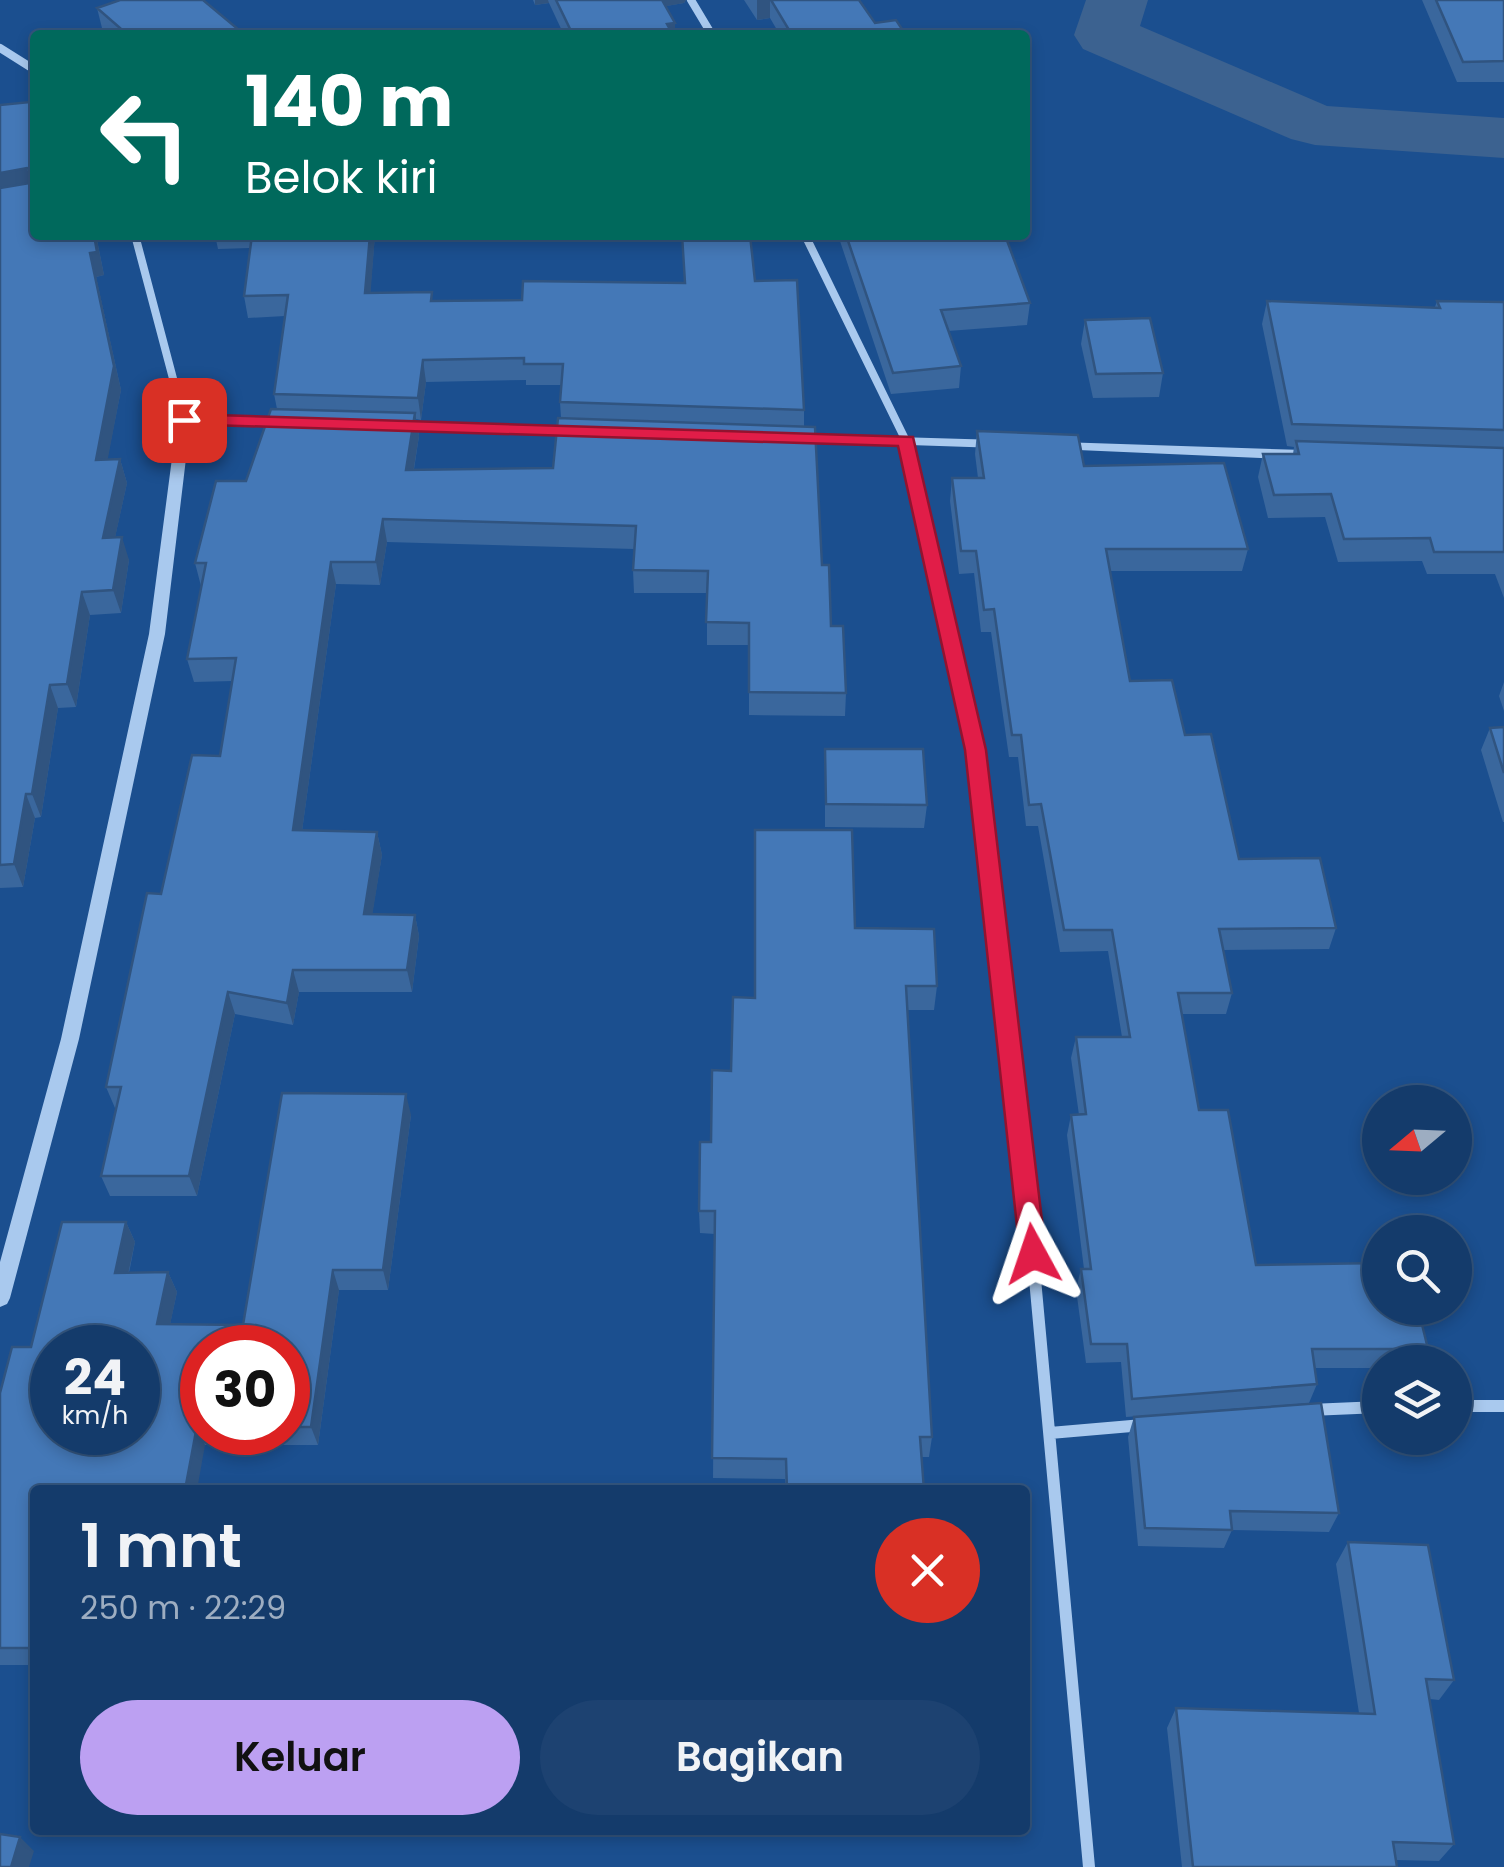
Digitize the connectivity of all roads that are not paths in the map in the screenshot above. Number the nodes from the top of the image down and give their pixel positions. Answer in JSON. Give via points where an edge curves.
{"nodes":[{"id":1,"x":691,"y":0,"type":"edge"},
{"id":2,"x":709,"y":30,"type":"edge"},
{"id":3,"x":0,"y":48,"type":"edge"},
{"id":4,"x":30,"y":67,"type":"edge"},
{"id":5,"x":136,"y":240,"type":"edge"},
{"id":6,"x":807,"y":240,"type":"edge"},
{"id":7,"x":184,"y":420,"type":"junction"},
{"id":8,"x":301,"y":423,"type":"edge"},
{"id":9,"x":379,"y":426,"type":"edge"},
{"id":10,"x":594,"y":432,"type":"edge"},
{"id":11,"x":770,"y":437,"type":"edge"},
{"id":12,"x":906,"y":441,"type":"junction"},
{"id":13,"x":1026,"y":445,"type":"edge"},
{"id":14,"x":1046,"y":446,"type":"edge"},
{"id":15,"x":1325,"y":456,"type":"edge"},
{"id":16,"x":0,"y":1298,"type":"edge"},
{"id":17,"x":1472,"y":1406,"type":"edge"},
{"id":18,"x":1504,"y":1406,"type":"edge"},
{"id":19,"x":1362,"y":1408,"type":"edge"},
{"id":20,"x":1288,"y":1412,"type":"edge"},
{"id":21,"x":1149,"y":1424,"type":"edge"},
{"id":22,"x":1050,"y":1433,"type":"junction"},
{"id":23,"x":1089,"y":1867,"type":"edge"}],
"edges":[{"from":1,"to":2,"type":"street"},
{"from":3,"to":4,"type":"street"},
{"from":5,"to":7,"type":"street"},
{"from":6,"to":12,"type":"street"},
{"from":7,"to":8,"type":"street"},
{"from":7,"to":16,"type":"street","via":[[153,654],[70,1039]]},
{"from":9,"to":10,"type":"street"},
{"from":11,"to":12,"type":"street"},
{"from":12,"to":13,"type":"street"},
{"from":12,"to":22,"type":"street","via":[[975,750],[1020,1112]]},
{"from":14,"to":15,"type":"street"},
{"from":17,"to":18,"type":"street"},
{"from":19,"to":20,"type":"street"},
{"from":21,"to":22,"type":"street"},
{"from":22,"to":23,"type":"street"}]}
